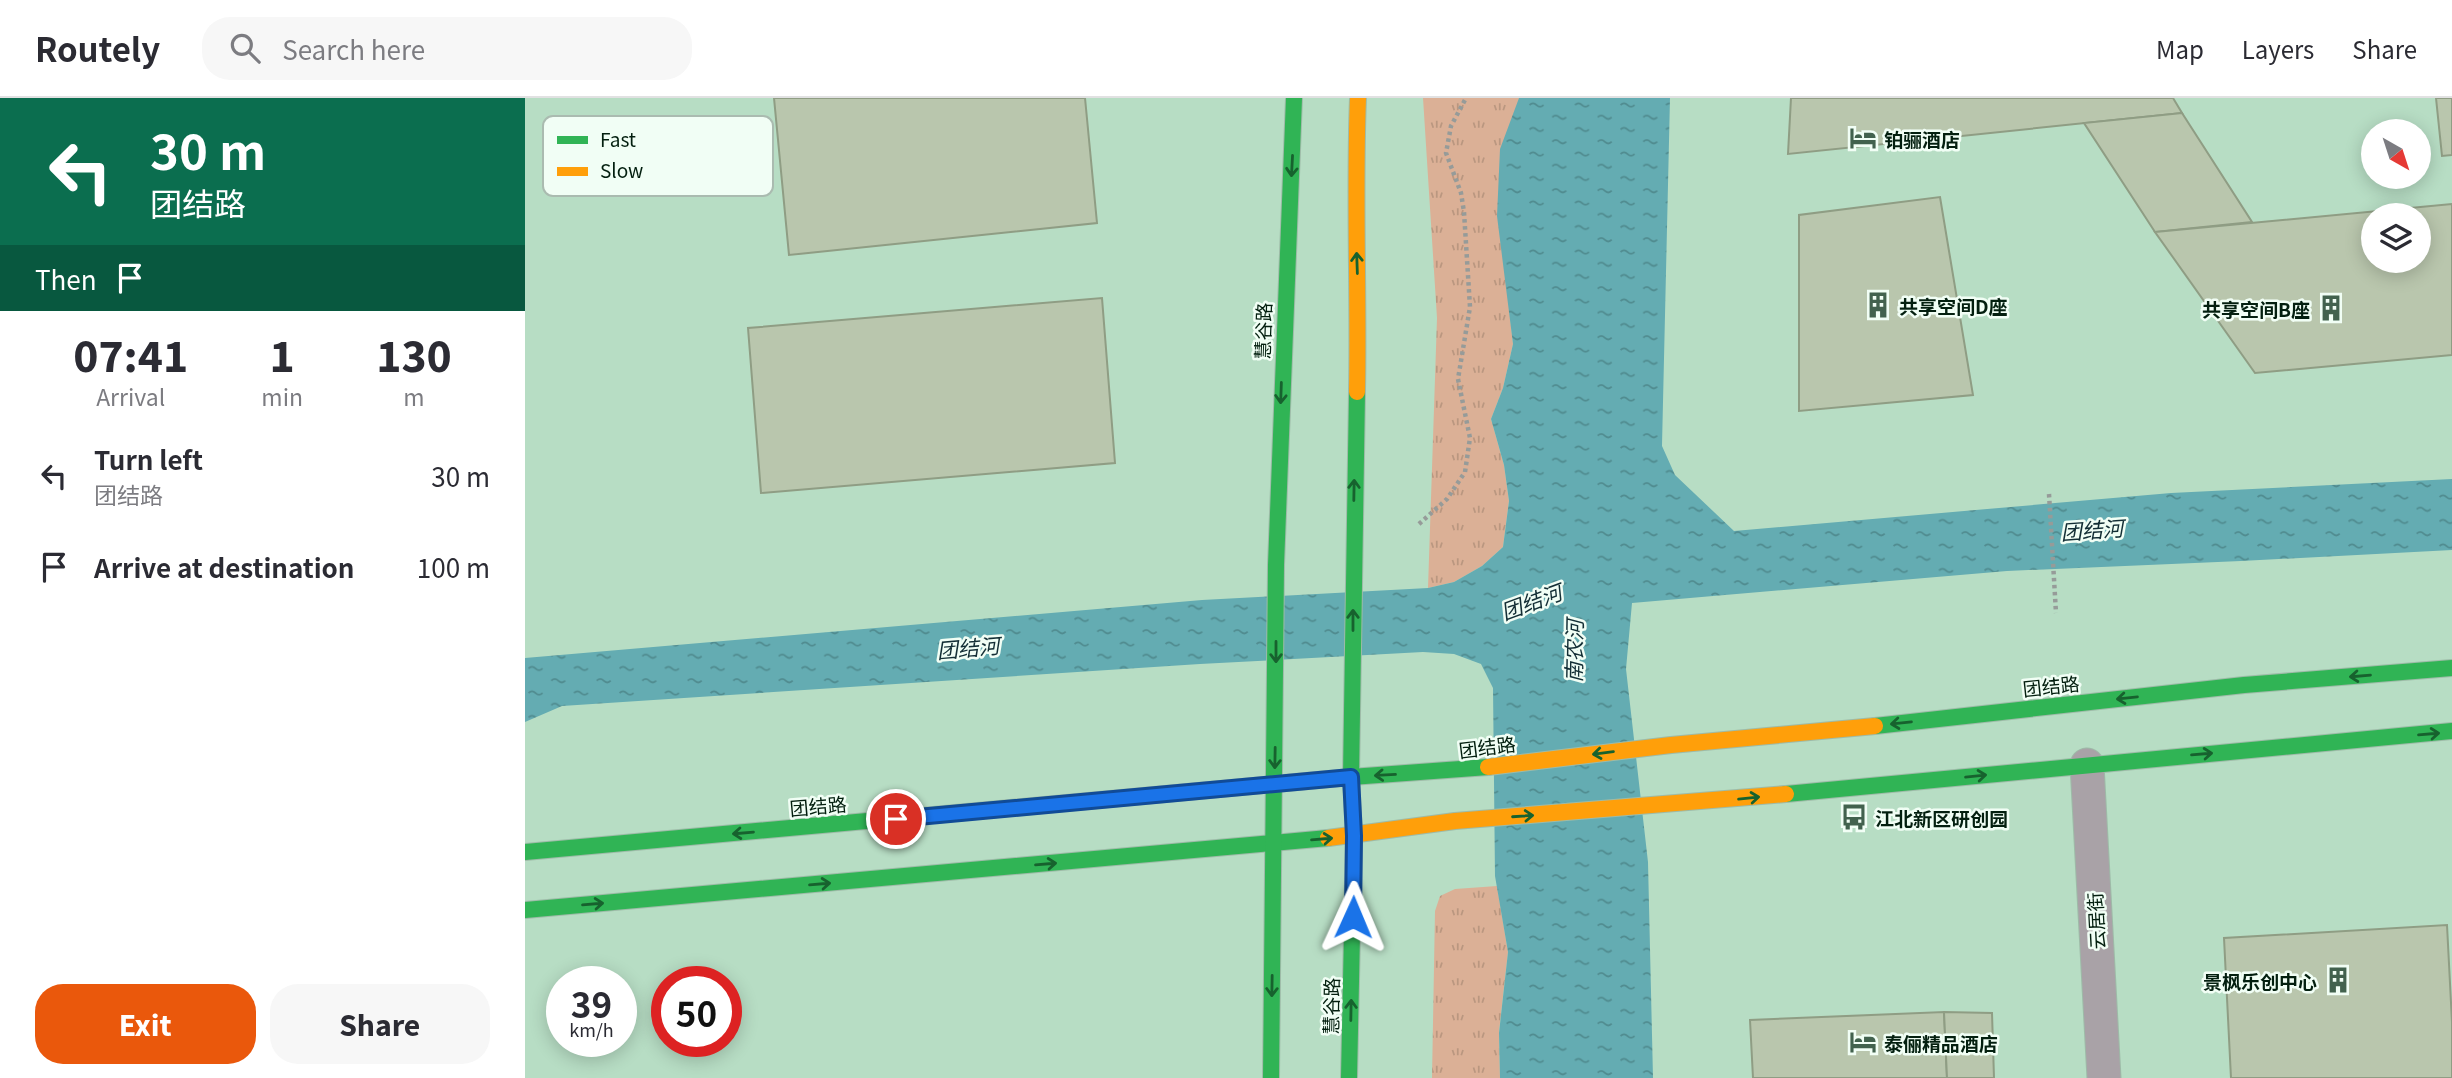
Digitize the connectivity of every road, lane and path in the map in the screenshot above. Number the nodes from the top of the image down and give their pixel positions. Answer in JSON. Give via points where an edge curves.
{"nodes":[{"id":1,"x":1294,"y":98,"type":"edge"},
{"id":2,"x":1357,"y":98,"type":"edge"},
{"id":3,"x":1466,"y":98,"type":"edge"},
{"id":4,"x":2049,"y":494,"type":"dead end"},
{"id":5,"x":1419,"y":524,"type":"dead end"},
{"id":6,"x":2056,"y":613,"type":"dead end"},
{"id":7,"x":2452,"y":668,"type":"edge"},
{"id":8,"x":2452,"y":732,"type":"edge"},
{"id":9,"x":2087,"y":765,"type":"junction"},
{"id":10,"x":1351,"y":777,"type":"junction"},
{"id":11,"x":1275,"y":784,"type":"junction"},
{"id":12,"x":1354,"y":836,"type":"junction"},
{"id":13,"x":1274,"y":843,"type":"junction"},
{"id":14,"x":525,"y":852,"type":"edge"},
{"id":15,"x":525,"y":910,"type":"edge"},
{"id":16,"x":1271,"y":1078,"type":"edge"},
{"id":17,"x":1349,"y":1078,"type":"edge"},
{"id":18,"x":2104,"y":1078,"type":"edge"}],
"edges":[{"from":1,"to":11,"type":"main road","name":"慧谷路","one_way":true,"via":[[1276,565]]},
{"from":10,"to":2,"type":"main road","name":"慧谷路","one_way":true,"via":[[1359,303]]},
{"from":3,"to":5,"type":"path","via":[[1451,126],[1446,153],[1461,193],[1466,239],[1470,307],[1458,379],[1470,438],[1465,472],[1447,499]]},
{"from":4,"to":6,"type":"path"},
{"from":7,"to":10,"type":"main road","name":"团结路","one_way":true,"via":[[2244,685],[1453,771]]},
{"from":9,"to":8,"type":"main road","one_way":true},
{"from":12,"to":9,"type":"main road","one_way":true,"via":[[1454,821]]},
{"from":9,"to":18,"type":"street","name":"云居街"},
{"from":10,"to":11,"type":"main road","name":"团结路"},
{"from":10,"to":12,"type":"main road","name":"慧谷路"},
{"from":11,"to":13,"type":"main road"},
{"from":11,"to":14,"type":"main road","name":"团结路","one_way":true},
{"from":13,"to":12,"type":"main road","one_way":true},
{"from":17,"to":12,"type":"main road","name":"慧谷路","one_way":true},
{"from":15,"to":13,"type":"main road","one_way":true},
{"from":13,"to":16,"type":"main road","one_way":true}]}
